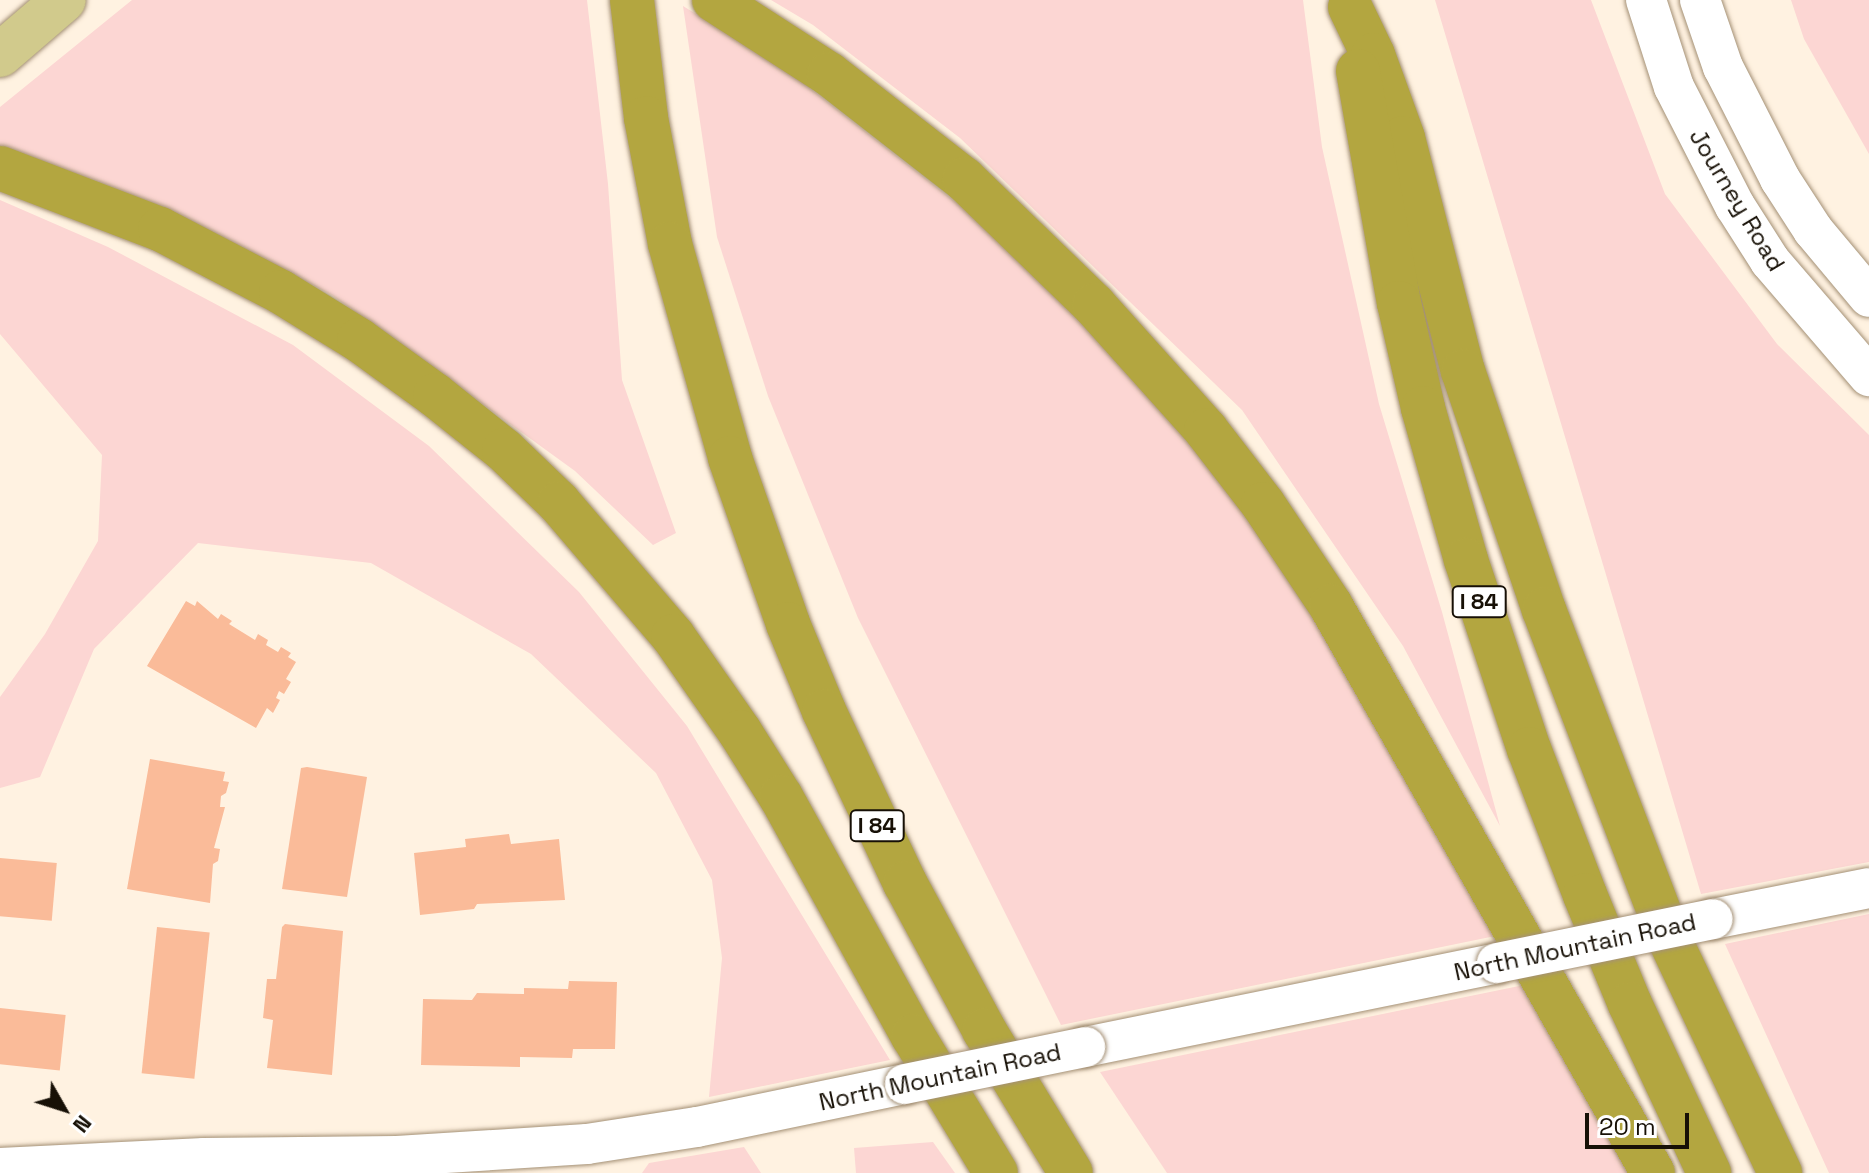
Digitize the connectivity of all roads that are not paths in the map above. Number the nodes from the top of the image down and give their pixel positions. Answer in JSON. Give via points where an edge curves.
{"nodes":[{"id":1,"x":64,"y":0,"type":"edge"},
{"id":2,"x":632,"y":0,"type":"edge"},
{"id":3,"x":714,"y":0,"type":"edge"},
{"id":4,"x":1646,"y":0,"type":"edge"},
{"id":5,"x":1700,"y":0,"type":"edge"},
{"id":6,"x":1350,"y":3,"type":"edge"},
{"id":7,"x":0,"y":55,"type":"edge"},
{"id":8,"x":2,"y":169,"type":"edge"},
{"id":9,"x":1869,"y":297,"type":"edge"},
{"id":10,"x":1869,"y":376,"type":"edge"},
{"id":11,"x":1869,"y":888,"type":"edge"},
{"id":12,"x":0,"y":1168,"type":"edge"},
{"id":13,"x":996,"y":1173,"type":"edge"},
{"id":14,"x":1071,"y":1173,"type":"edge"},
{"id":15,"x":1653,"y":1173,"type":"edge"},
{"id":16,"x":1709,"y":1173,"type":"edge"},
{"id":17,"x":1780,"y":1173,"type":"edge"}],
"edges":[{"from":1,"to":7,"type":"main road"},
{"from":2,"to":14,"type":"highway","number":"I 84","via":[[644,107],[670,244],[730,458],[772,582],[824,711],[905,883],[977,1018]]},
{"from":3,"to":15,"type":"highway","via":[[920,142],[1009,220],[1136,350],[1234,467],[1290,543],[1372,675]]},
{"from":4,"to":10,"type":"street","name":"Journey Road","via":[[1674,87],[1735,206],[1778,272]]},
{"from":5,"to":9,"type":"street","name":"Journey Road","via":[[1723,67],[1780,179],[1813,230]]},
{"from":6,"to":16,"type":"highway","number":"I 84","via":[[1399,303],[1466,560],[1585,895]]},
{"from":6,"to":17,"type":"highway","via":[[1403,138],[1463,371],[1544,610],[1670,940]]},
{"from":8,"to":13,"type":"highway","via":[[160,229],[308,307],[445,402],[559,503],[673,636],[740,732]]},
{"from":11,"to":12,"type":"street","name":"North Mountain Road","bridge":true,"via":[[697,1127],[587,1144],[397,1156]]}]}
